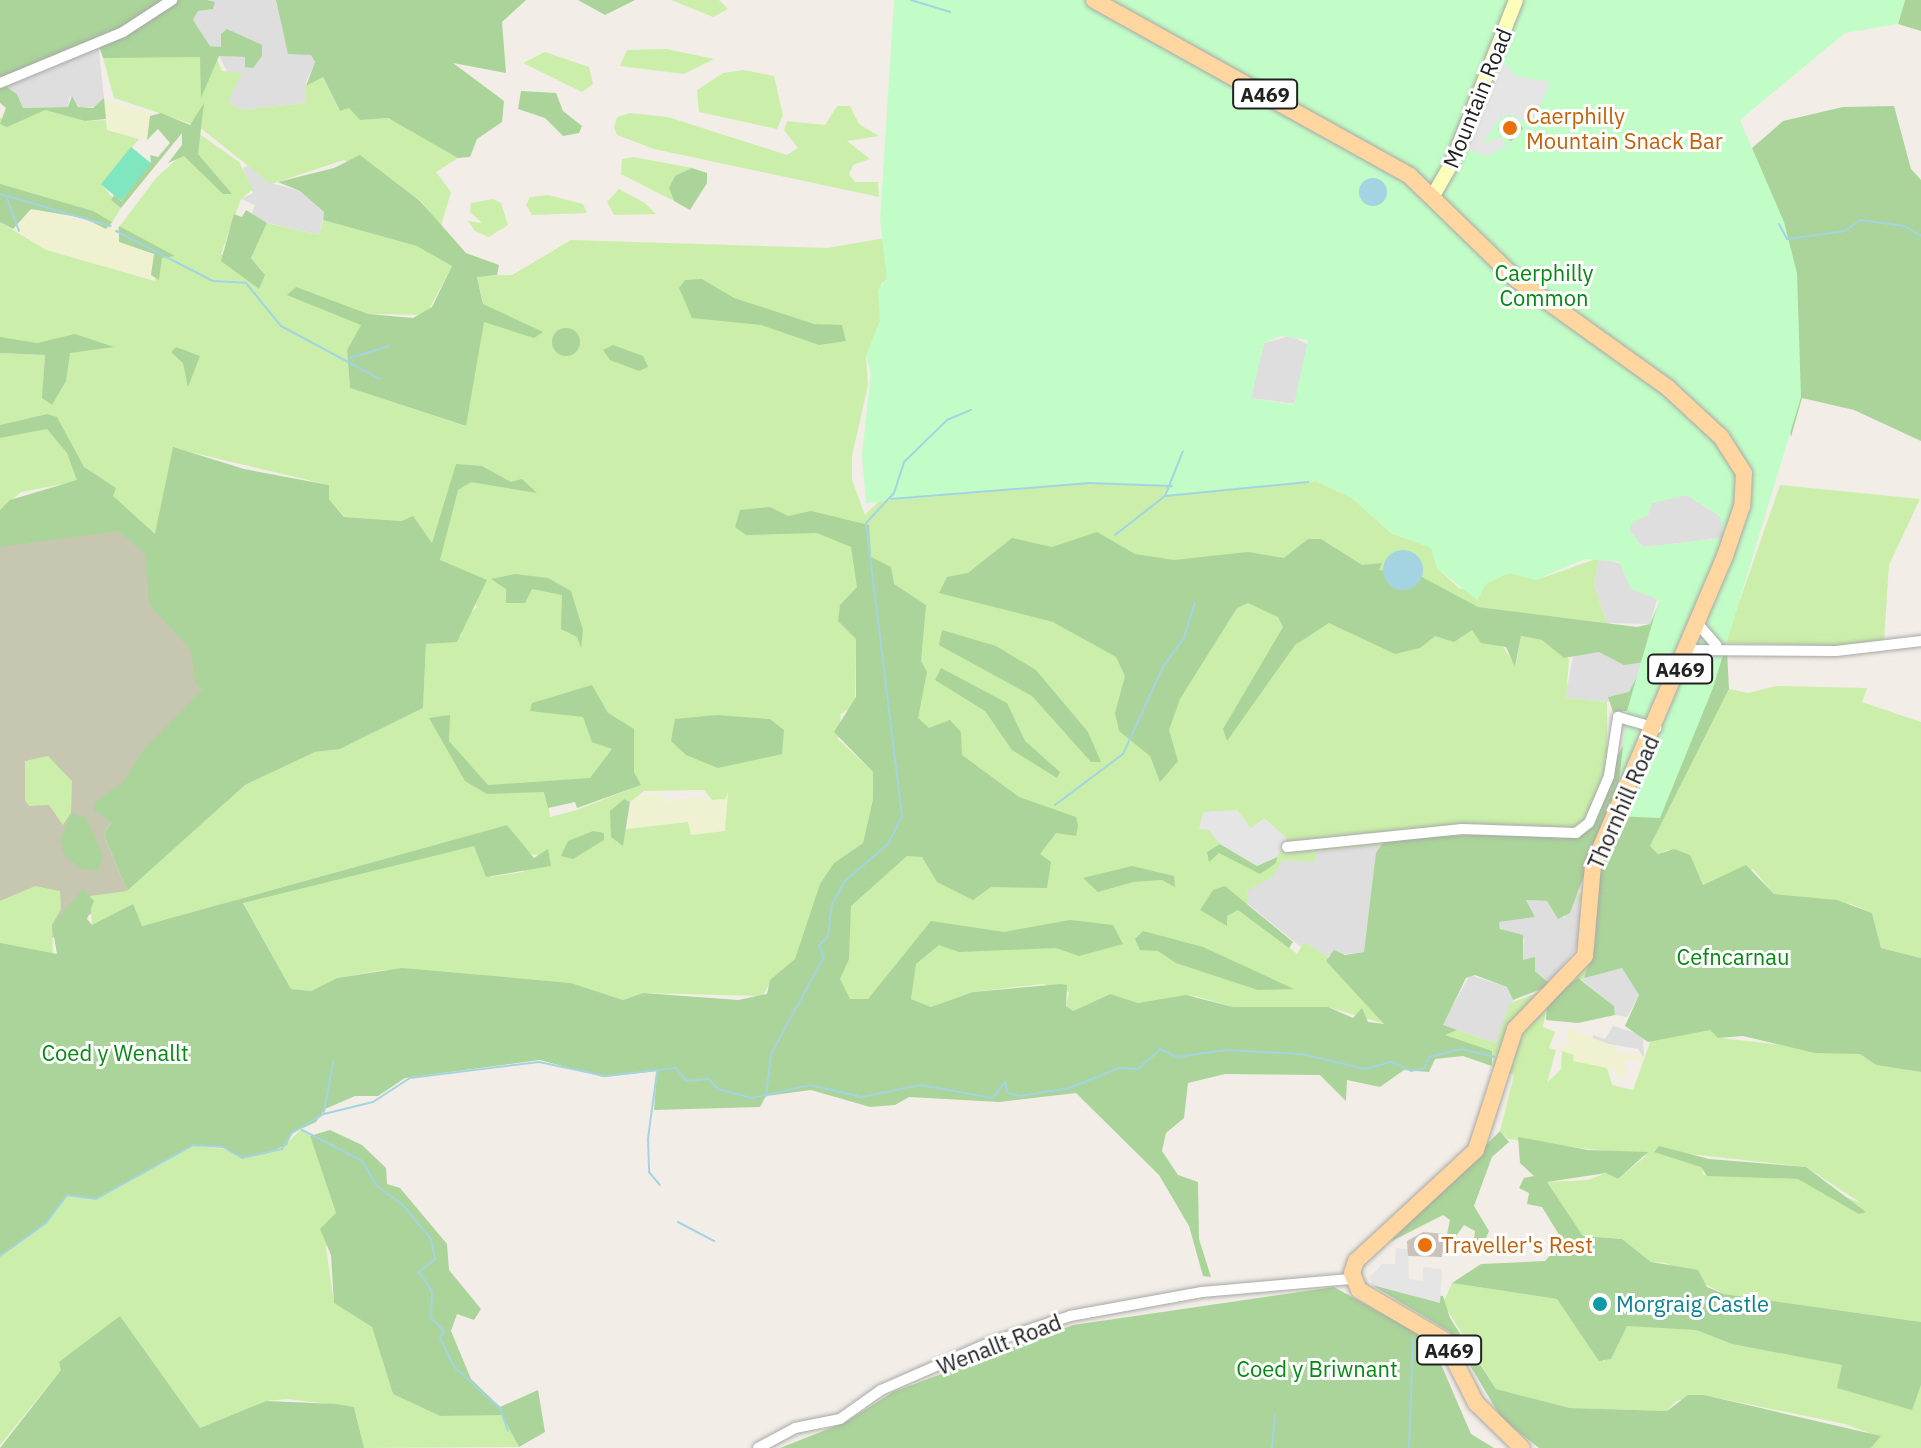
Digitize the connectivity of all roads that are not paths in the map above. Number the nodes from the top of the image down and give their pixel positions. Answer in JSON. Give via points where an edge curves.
{"nodes":[{"id":1,"x":172,"y":0,"type":"edge"},
{"id":2,"x":1094,"y":0,"type":"edge"},
{"id":3,"x":1516,"y":0,"type":"edge"},
{"id":4,"x":0,"y":83,"type":"edge"},
{"id":5,"x":1434,"y":194,"type":"junction"},
{"id":6,"x":1698,"y":624,"type":"junction"},
{"id":7,"x":1921,"y":641,"type":"edge"},
{"id":8,"x":1716,"y":645,"type":"junction"},
{"id":9,"x":1688,"y":650,"type":"junction"},
{"id":10,"x":1656,"y":728,"type":"junction"},
{"id":11,"x":1287,"y":847,"type":"dead end"},
{"id":12,"x":1352,"y":1279,"type":"junction"},
{"id":13,"x":758,"y":1448,"type":"edge"},
{"id":14,"x":1522,"y":1448,"type":"edge"}],
"edges":[{"from":1,"to":4,"type":"street","via":[[123,32]]},
{"from":2,"to":5,"type":"main road","number":"A469","via":[[1370,152]]},
{"from":3,"to":5,"type":"main road","name":"Mountain Road","via":[[1451,165]]},
{"from":5,"to":6,"type":"main road","name":"Thornhill Road","number":"A469","via":[[1516,279],[1659,381],[1739,461],[1742,506]]},
{"from":6,"to":8,"type":"street"},
{"from":6,"to":9,"type":"main road","name":"Thornhill Road","number":"A469"},
{"from":7,"to":8,"type":"street","via":[[1836,651]]},
{"from":8,"to":9,"type":"street"},
{"from":9,"to":10,"type":"main road","name":"Thornhill Road","number":"A469"},
{"from":10,"to":11,"type":"street","via":[[1618,717],[1609,776],[1589,823],[1576,833],[1462,829]]},
{"from":10,"to":12,"type":"main road","name":"Thornhill Road","number":"A469","via":[[1593,865],[1592,932],[1581,964],[1515,1029],[1476,1150],[1356,1261]]},
{"from":12,"to":13,"type":"street","name":"Wenallt Road","via":[[1202,1292],[1070,1316],[989,1343],[881,1390],[840,1419],[795,1428]]},
{"from":12,"to":14,"type":"main road","number":"A469","via":[[1359,1290],[1444,1340],[1476,1403]]}]}
